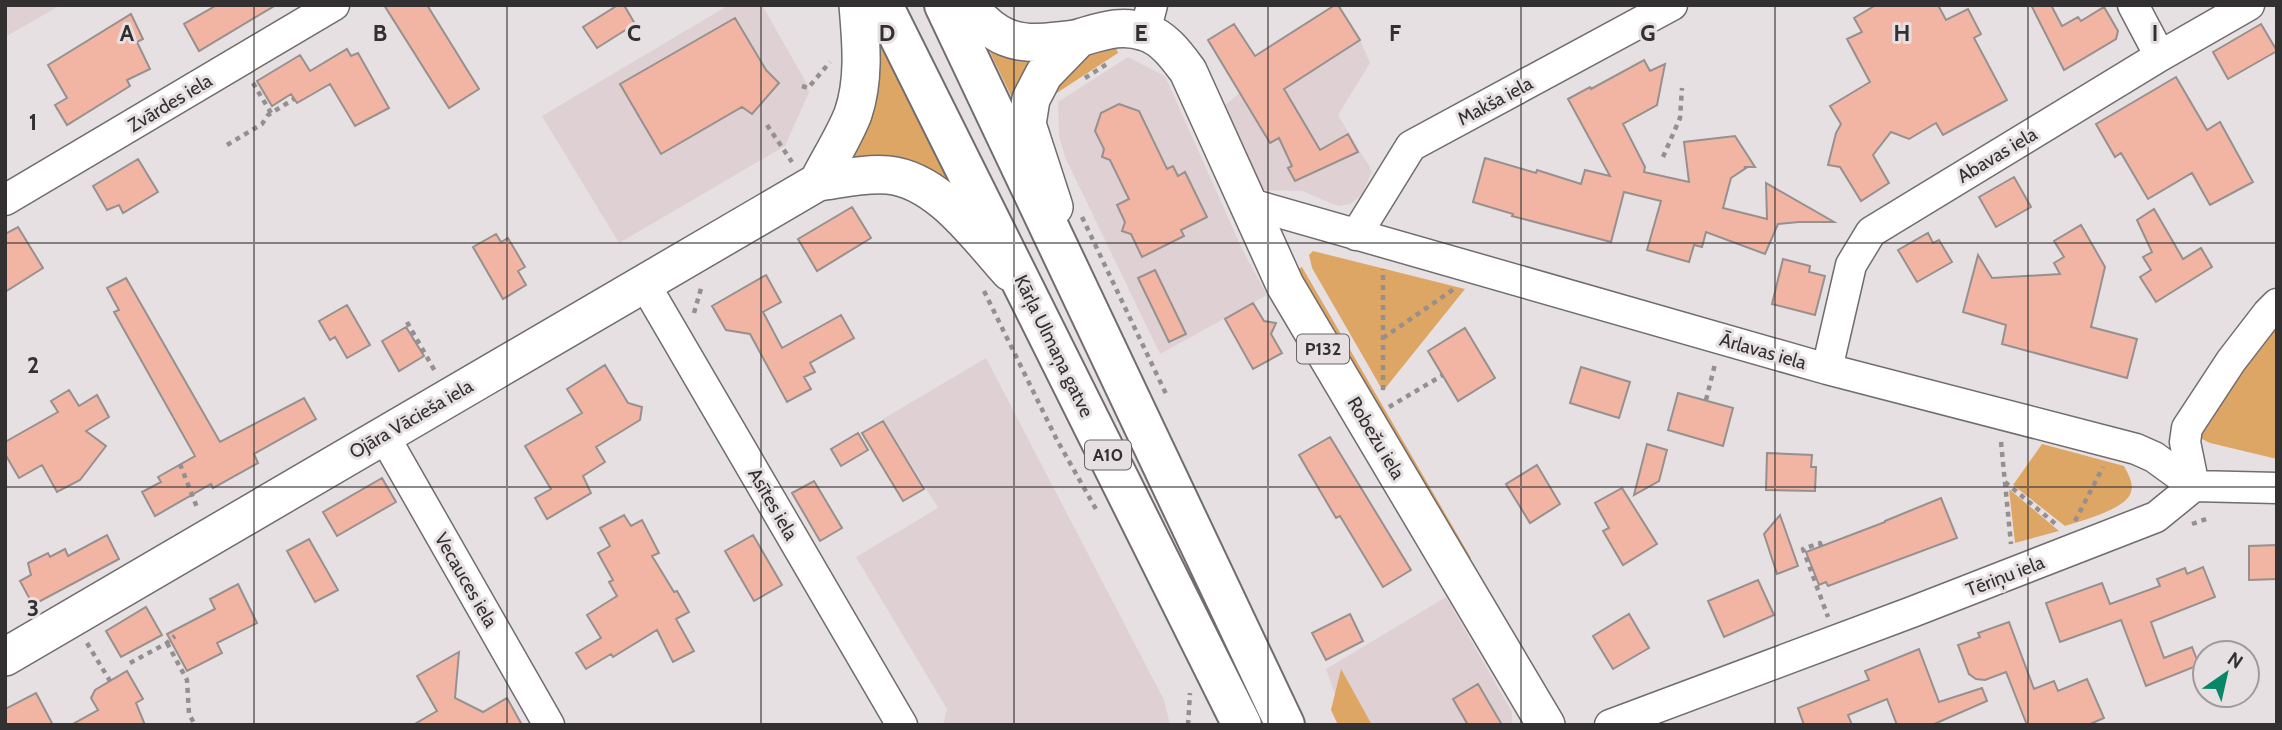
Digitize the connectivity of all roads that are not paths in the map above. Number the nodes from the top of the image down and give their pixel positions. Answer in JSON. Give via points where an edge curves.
{"nodes":[{"id":1,"x":334,"y":5,"type":"edge"},
{"id":2,"x":858,"y":5,"type":"edge"},
{"id":3,"x":883,"y":5,"type":"edge"},
{"id":4,"x":944,"y":5,"type":"edge"},
{"id":5,"x":968,"y":5,"type":"edge"},
{"id":6,"x":1672,"y":5,"type":"edge"},
{"id":7,"x":2133,"y":5,"type":"edge"},
{"id":8,"x":2249,"y":5,"type":"edge"},
{"id":9,"x":1130,"y":17,"type":"edge"},
{"id":10,"x":1079,"y":38,"type":"junction"},
{"id":11,"x":2161,"y":56,"type":"junction"},
{"id":12,"x":808,"y":176,"type":"junction"},
{"id":13,"x":5,"y":200,"type":"edge"},
{"id":14,"x":1247,"y":202,"type":"junction"},
{"id":15,"x":1356,"y":235,"type":"junction"},
{"id":16,"x":645,"y":283,"type":"junction"},
{"id":17,"x":1025,"y":289,"type":"junction"},
{"id":18,"x":1083,"y":295,"type":"junction"},
{"id":19,"x":2277,"y":304,"type":"edge"},
{"id":20,"x":1827,"y":369,"type":"junction"},
{"id":21,"x":384,"y":436,"type":"junction"},
{"id":22,"x":2193,"y":486,"type":"junction"},
{"id":23,"x":2277,"y":488,"type":"edge"},
{"id":24,"x":5,"y":657,"type":"edge"},
{"id":25,"x":548,"y":725,"type":"edge"},
{"id":26,"x":902,"y":725,"type":"edge"},
{"id":27,"x":1242,"y":725,"type":"edge"},
{"id":28,"x":1285,"y":725,"type":"edge"},
{"id":29,"x":1546,"y":725,"type":"edge"},
{"id":30,"x":1610,"y":725,"type":"edge"}],
"edges":[{"from":1,"to":13,"type":"street","name":"Zvārdes iela"},
{"from":2,"to":12,"type":"main road","via":[[860,87],[852,115]]},
{"from":3,"to":17,"type":"highway","name":"Kārļa Ulmaņa gatve","number":"A10"},
{"from":4,"to":18,"type":"highway","number":"A10"},
{"from":5,"to":10,"type":"main road","via":[[1009,40],[1034,44]]},
{"from":6,"to":15,"type":"street","name":"Makša iela","via":[[1411,146]]},
{"from":7,"to":11,"type":"street"},
{"from":8,"to":11,"type":"street","name":"Abavas iela"},
{"from":9,"to":10,"type":"main road"},
{"from":9,"to":14,"type":"main road","name":"Robežu iela","number":"P132","via":[[1168,46],[1188,71]]},
{"from":10,"to":18,"type":"main road","via":[[1044,74],[1031,99],[1027,124]]},
{"from":11,"to":20,"type":"street","name":"Abavas iela","via":[[1871,232],[1851,265]]},
{"from":12,"to":16,"type":"main road","name":"Ojāra Vācieša iela"},
{"from":12,"to":17,"type":"main road","name":"Ojāra Vācieša iela","via":[[890,175],[910,180],[940,196]]},
{"from":14,"to":15,"type":"street","name":"Ārlavas iela"},
{"from":14,"to":29,"type":"main road","name":"Robežu iela","number":"P132","via":[[1285,285]]},
{"from":15,"to":20,"type":"street","name":"Ārlavas iela"},
{"from":16,"to":21,"type":"main road","name":"Ojāra Vācieša iela"},
{"from":16,"to":26,"type":"street","name":"Asītes iela"},
{"from":17,"to":27,"type":"highway","name":"Kārļa Ulmaņa gatve","number":"A10"},
{"from":18,"to":28,"type":"highway","number":"A10"},
{"from":19,"to":22,"type":"street","via":[[2231,361],[2187,428]]},
{"from":20,"to":22,"type":"street","name":"Ārlavas iela","via":[[2136,449]]},
{"from":21,"to":24,"type":"main road","name":"Ojāra Vācieša iela"},
{"from":21,"to":25,"type":"street","name":"Vecauces iela"},
{"from":22,"to":23,"type":"street"},
{"from":22,"to":30,"type":"street","name":"Tēriņu iela","via":[[2156,517]]}]}
